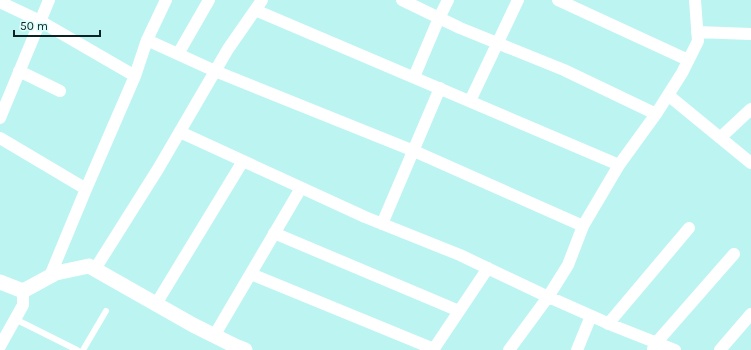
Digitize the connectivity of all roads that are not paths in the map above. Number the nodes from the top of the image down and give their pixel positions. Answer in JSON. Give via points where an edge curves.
{"nodes":[{"id":1,"x":49,"y":0,"type":"edge"},
{"id":2,"x":166,"y":0,"type":"edge"},
{"id":3,"x":209,"y":0,"type":"edge"},
{"id":4,"x":262,"y":0,"type":"edge"},
{"id":5,"x":402,"y":0,"type":"edge"},
{"id":6,"x":448,"y":0,"type":"edge"},
{"id":7,"x":518,"y":0,"type":"edge"},
{"id":8,"x":558,"y":0,"type":"edge"},
{"id":9,"x":695,"y":0,"type":"edge"},
{"id":10,"x":0,"y":2,"type":"edge"},
{"id":11,"x":255,"y":10,"type":"junction"},
{"id":12,"x":439,"y":18,"type":"junction"},
{"id":13,"x":40,"y":21,"type":"junction"},
{"id":14,"x":697,"y":32,"type":"junction"},
{"id":15,"x":751,"y":34,"type":"edge"},
{"id":16,"x":147,"y":40,"type":"junction"},
{"id":17,"x":498,"y":43,"type":"junction"},
{"id":18,"x":178,"y":54,"type":"junction"},
{"id":19,"x":688,"y":60,"type":"junction"},
{"id":20,"x":19,"y":71,"type":"junction"},
{"id":21,"x":215,"y":71,"type":"junction"},
{"id":22,"x":135,"y":76,"type":"junction"},
{"id":23,"x":414,"y":77,"type":"junction"},
{"id":24,"x":440,"y":88,"type":"junction"},
{"id":25,"x":60,"y":91,"type":"dead end"},
{"id":26,"x":668,"y":95,"type":"junction"},
{"id":27,"x":470,"y":101,"type":"junction"},
{"id":28,"x":751,"y":109,"type":"edge"},
{"id":29,"x":656,"y":114,"type":"junction"},
{"id":30,"x":0,"y":118,"type":"edge"},
{"id":31,"x":180,"y":132,"type":"junction"},
{"id":32,"x":0,"y":138,"type":"edge"},
{"id":33,"x":720,"y":138,"type":"junction"},
{"id":34,"x":414,"y":151,"type":"junction"},
{"id":35,"x":243,"y":161,"type":"junction"},
{"id":36,"x":751,"y":163,"type":"edge"},
{"id":37,"x":619,"y":165,"type":"junction"},
{"id":38,"x":301,"y":188,"type":"junction"},
{"id":39,"x":86,"y":189,"type":"junction"},
{"id":40,"x":382,"y":224,"type":"junction"},
{"id":41,"x":583,"y":226,"type":"junction"},
{"id":42,"x":689,"y":228,"type":"dead end"},
{"id":43,"x":274,"y":233,"type":"junction"},
{"id":44,"x":734,"y":254,"type":"dead end"},
{"id":45,"x":488,"y":268,"type":"junction"},
{"id":46,"x":96,"y":270,"type":"junction"},
{"id":47,"x":251,"y":274,"type":"junction"},
{"id":48,"x":50,"y":276,"type":"junction"},
{"id":49,"x":0,"y":282,"type":"edge"},
{"id":50,"x":23,"y":291,"type":"junction"},
{"id":51,"x":548,"y":297,"type":"junction"},
{"id":52,"x":156,"y":304,"type":"junction"},
{"id":53,"x":106,"y":311,"type":"dead end"},
{"id":54,"x":459,"y":311,"type":"junction"},
{"id":55,"x":751,"y":314,"type":"edge"},
{"id":56,"x":591,"y":316,"type":"junction"},
{"id":57,"x":15,"y":319,"type":"junction"},
{"id":58,"x":608,"y":324,"type":"junction"},
{"id":59,"x":214,"y":336,"type":"junction"},
{"id":60,"x":0,"y":346,"type":"edge"},
{"id":61,"x":654,"y":346,"type":"edge"},
{"id":62,"x":78,"y":350,"type":"edge"},
{"id":63,"x":84,"y":350,"type":"edge"},
{"id":64,"x":245,"y":350,"type":"edge"},
{"id":65,"x":433,"y":350,"type":"edge"},
{"id":66,"x":509,"y":350,"type":"edge"},
{"id":67,"x":577,"y":350,"type":"edge"},
{"id":68,"x":675,"y":350,"type":"edge"},
{"id":69,"x":720,"y":350,"type":"edge"}],
"edges":[{"from":1,"to":13,"type":"street"},
{"from":2,"to":16,"type":"street"},
{"from":3,"to":18,"type":"street"},
{"from":4,"to":11,"type":"street"},
{"from":5,"to":12,"type":"street"},
{"from":6,"to":12,"type":"street"},
{"from":7,"to":17,"type":"street"},
{"from":8,"to":19,"type":"street"},
{"from":9,"to":14,"type":"street"},
{"from":10,"to":13,"type":"street"},
{"from":11,"to":21,"type":"street"},
{"from":11,"to":23,"type":"street"},
{"from":12,"to":17,"type":"street"},
{"from":12,"to":23,"type":"street"},
{"from":13,"to":20,"type":"street"},
{"from":13,"to":22,"type":"street"},
{"from":14,"to":15,"type":"street"},
{"from":14,"to":19,"type":"street","via":[[698,41]]},
{"from":16,"to":18,"type":"street"},
{"from":16,"to":22,"type":"street"},
{"from":17,"to":27,"type":"street"},
{"from":17,"to":29,"type":"street","via":[[564,70]]},
{"from":18,"to":21,"type":"street"},
{"from":19,"to":26,"type":"street"},
{"from":20,"to":25,"type":"street"},
{"from":20,"to":30,"type":"street"},
{"from":21,"to":31,"type":"street"},
{"from":21,"to":34,"type":"street"},
{"from":22,"to":39,"type":"street"},
{"from":23,"to":24,"type":"street"},
{"from":24,"to":27,"type":"street"},
{"from":24,"to":34,"type":"street"},
{"from":26,"to":29,"type":"street"},
{"from":26,"to":33,"type":"street"},
{"from":27,"to":37,"type":"street"},
{"from":28,"to":33,"type":"street"},
{"from":29,"to":37,"type":"street"},
{"from":31,"to":35,"type":"street"},
{"from":31,"to":46,"type":"street"},
{"from":32,"to":39,"type":"street"},
{"from":33,"to":36,"type":"street"},
{"from":34,"to":40,"type":"street"},
{"from":34,"to":41,"type":"street"},
{"from":35,"to":38,"type":"street"},
{"from":35,"to":52,"type":"street"},
{"from":37,"to":41,"type":"street"},
{"from":38,"to":40,"type":"street"},
{"from":38,"to":43,"type":"street"},
{"from":39,"to":48,"type":"street"},
{"from":40,"to":45,"type":"street","via":[[460,254]]},
{"from":41,"to":51,"type":"street","via":[[568,265]]},
{"from":42,"to":58,"type":"street"},
{"from":43,"to":47,"type":"street"},
{"from":43,"to":54,"type":"street"},
{"from":44,"to":61,"type":"street"},
{"from":45,"to":51,"type":"street"},
{"from":45,"to":54,"type":"street"},
{"from":46,"to":48,"type":"street","via":[[89,266]]},
{"from":46,"to":52,"type":"street"},
{"from":47,"to":59,"type":"street"},
{"from":47,"to":65,"type":"street"},
{"from":48,"to":50,"type":"street"},
{"from":49,"to":50,"type":"street"},
{"from":50,"to":57,"type":"street","via":[[23,305]]},
{"from":51,"to":56,"type":"street"},
{"from":51,"to":66,"type":"street"},
{"from":52,"to":59,"type":"street"},
{"from":53,"to":63,"type":"lane"},
{"from":54,"to":65,"type":"street"},
{"from":55,"to":69,"type":"street"},
{"from":56,"to":58,"type":"street"},
{"from":56,"to":67,"type":"street"},
{"from":57,"to":60,"type":"street"},
{"from":57,"to":62,"type":"lane"},
{"from":58,"to":61,"type":"street"},
{"from":59,"to":64,"type":"street"},
{"from":61,"to":68,"type":"street"}]}
